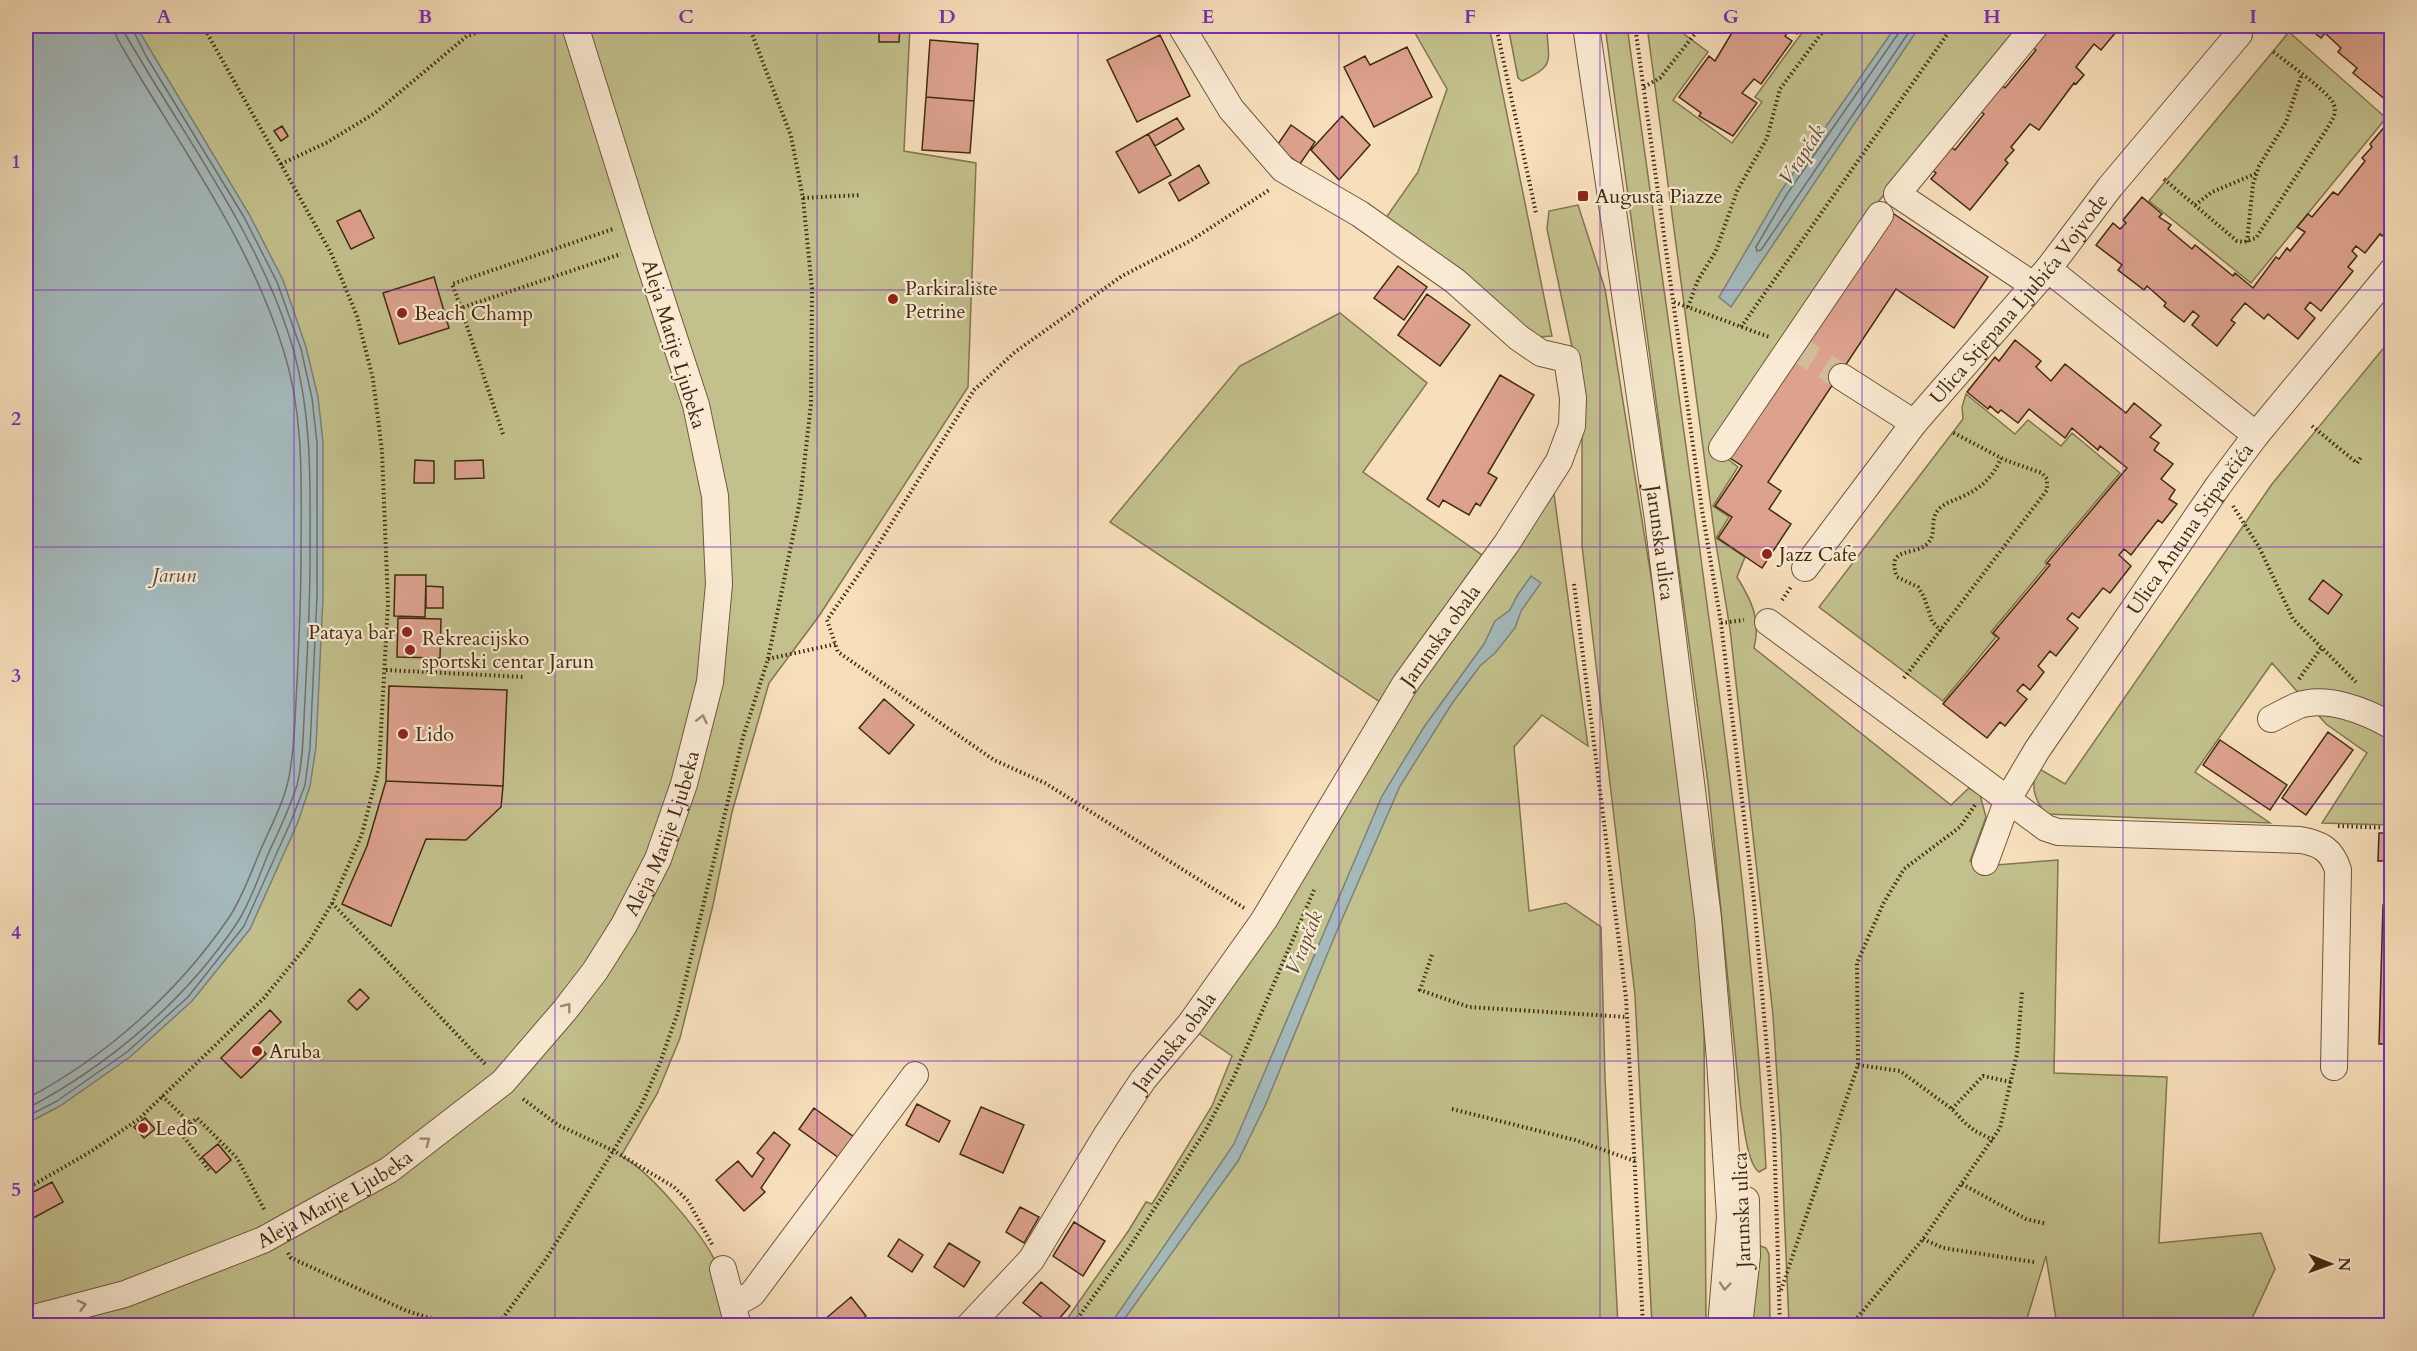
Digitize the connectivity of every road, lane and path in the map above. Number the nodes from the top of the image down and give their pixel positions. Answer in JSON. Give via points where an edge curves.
{"nodes":[{"id":1,"x":203,"y":26,"type":"edge"},
{"id":2,"x":499,"y":26,"type":"edge"},
{"id":3,"x":575,"y":26,"type":"edge"},
{"id":4,"x":1181,"y":26,"type":"edge"},
{"id":5,"x":1496,"y":26,"type":"edge"},
{"id":6,"x":1586,"y":26,"type":"edge"},
{"id":7,"x":1635,"y":26,"type":"edge"},
{"id":8,"x":1827,"y":26,"type":"edge"},
{"id":9,"x":1953,"y":26,"type":"edge"},
{"id":10,"x":2035,"y":26,"type":"edge"},
{"id":11,"x":1708,"y":29,"type":"dead end"},
{"id":12,"x":2239,"y":34,"type":"dead end"},
{"id":13,"x":2271,"y":50,"type":"dead end"},
{"id":14,"x":2302,"y":74,"type":"junction"},
{"id":15,"x":1644,"y":87,"type":"junction"},
{"id":16,"x":281,"y":164,"type":"junction"},
{"id":17,"x":1282,"y":170,"type":"junction"},
{"id":18,"x":2257,"y":172,"type":"junction"},
{"id":19,"x":2164,"y":179,"type":"dead end"},
{"id":20,"x":861,"y":195,"type":"dead end"},
{"id":21,"x":803,"y":198,"type":"dead end"},
{"id":22,"x":2195,"y":205,"type":"junction"},
{"id":23,"x":1536,"y":213,"type":"dead end"},
{"id":24,"x":1880,"y":215,"type":"dead end"},
{"id":25,"x":636,"y":220,"type":"junction"},
{"id":26,"x":2247,"y":242,"type":"junction"},
{"id":27,"x":644,"y":246,"type":"junction"},
{"id":28,"x":2391,"y":271,"type":"edge"},
{"id":29,"x":2041,"y":277,"type":"junction"},
{"id":30,"x":1674,"y":302,"type":"junction"},
{"id":31,"x":461,"y":308,"type":"junction"},
{"id":32,"x":1688,"y":308,"type":"junction"},
{"id":33,"x":1741,"y":327,"type":"junction"},
{"id":34,"x":1792,"y":345,"type":"junction"},
{"id":35,"x":1842,"y":377,"type":"tunnel mouth"},
{"id":36,"x":1914,"y":423,"type":"junction"},
{"id":37,"x":2312,"y":426,"type":"dead end"},
{"id":38,"x":1952,"y":432,"type":"dead end"},
{"id":39,"x":503,"y":434,"type":"dead end"},
{"id":40,"x":2256,"y":435,"type":"junction"},
{"id":41,"x":1722,"y":448,"type":"dead end"},
{"id":42,"x":2361,"y":457,"type":"dead end"},
{"id":43,"x":2001,"y":458,"type":"junction"},
{"id":44,"x":2218,"y":486,"type":"junction"},
{"id":45,"x":1805,"y":568,"type":"joint"},
{"id":46,"x":1574,"y":584,"type":"dead end"},
{"id":47,"x":1768,"y":622,"type":"joint"},
{"id":48,"x":1941,"y":631,"type":"junction"},
{"id":49,"x":836,"y":644,"type":"junction"},
{"id":50,"x":768,"y":659,"type":"dead end"},
{"id":51,"x":386,"y":670,"type":"junction"},
{"id":52,"x":524,"y":677,"type":"dead end"},
{"id":53,"x":1904,"y":678,"type":"dead end"},
{"id":54,"x":2271,"y":719,"type":"dead end"},
{"id":55,"x":2384,"y":722,"type":"edge"},
{"id":56,"x":1999,"y":793,"type":"junction"},
{"id":57,"x":1984,"y":862,"type":"dead end"},
{"id":58,"x":1315,"y":888,"type":"dead end"},
{"id":59,"x":332,"y":903,"type":"junction"},
{"id":60,"x":1264,"y":920,"type":"junction"},
{"id":61,"x":1432,"y":955,"type":"dead end"},
{"id":62,"x":2022,"y":992,"type":"dead end"},
{"id":63,"x":1627,"y":1017,"type":"junction"},
{"id":64,"x":1720,"y":1060,"type":"junction"},
{"id":65,"x":486,"y":1065,"type":"dead end"},
{"id":66,"x":1858,"y":1065,"type":"junction"},
{"id":67,"x":2334,"y":1067,"type":"dead end"},
{"id":68,"x":915,"y":1075,"type":"dead end"},
{"id":69,"x":2010,"y":1082,"type":"junction"},
{"id":70,"x":517,"y":1095,"type":"dead end"},
{"id":71,"x":162,"y":1096,"type":"junction"},
{"id":72,"x":1452,"y":1109,"type":"dead end"},
{"id":73,"x":1952,"y":1109,"type":"junction"},
{"id":74,"x":191,"y":1124,"type":"junction"},
{"id":75,"x":1993,"y":1140,"type":"junction"},
{"id":76,"x":1635,"y":1161,"type":"junction"},
{"id":77,"x":209,"y":1170,"type":"dead end"},
{"id":78,"x":1962,"y":1184,"type":"junction"},
{"id":79,"x":26,"y":1190,"type":"edge"},
{"id":80,"x":269,"y":1218,"type":"dead end"},
{"id":81,"x":2047,"y":1224,"type":"dead end"},
{"id":82,"x":1923,"y":1239,"type":"junction"},
{"id":83,"x":291,"y":1258,"type":"dead end"},
{"id":84,"x":2034,"y":1262,"type":"dead end"},
{"id":85,"x":723,"y":1269,"type":"joint"},
{"id":86,"x":1780,"y":1293,"type":"junction"},
{"id":87,"x":735,"y":1316,"type":"edge"},
{"id":88,"x":26,"y":1320,"type":"edge"},
{"id":89,"x":455,"y":1326,"type":"edge"},
{"id":90,"x":969,"y":1326,"type":"edge"},
{"id":91,"x":1072,"y":1326,"type":"edge"},
{"id":92,"x":1643,"y":1326,"type":"edge"},
{"id":93,"x":1721,"y":1326,"type":"edge"},
{"id":94,"x":1739,"y":1326,"type":"edge"},
{"id":95,"x":1779,"y":1326,"type":"edge"},
{"id":96,"x":1854,"y":1326,"type":"edge"}],
"edges":[{"from":1,"to":16,"type":"path"},
{"from":2,"to":16,"type":"path","via":[[467,36],[375,113],[327,143]]},
{"from":3,"to":25,"type":"street","name":"Aleja Matije Ljubeka"},
{"from":4,"to":17,"type":"street","name":"Jarunska obala","via":[[1231,109]]},
{"from":5,"to":23,"type":"path"},
{"from":6,"to":64,"type":"street","name":"Jarunska ulica","via":[[1658,520],[1708,918]]},
{"from":7,"to":15,"type":"path"},
{"from":8,"to":32,"type":"path","via":[[1780,89],[1767,138],[1737,191],[1716,251],[1698,280]]},
{"from":9,"to":33,"type":"path"},
{"from":10,"to":29,"type":"street","via":[[1897,194]]},
{"from":11,"to":15,"type":"path","via":[[1698,30],[1660,78]]},
{"from":12,"to":29,"type":"street","name":"Ulica Stjepana Ljubića Vojvode","via":[[2110,187]]},
{"from":13,"to":14,"type":"path"},
{"from":14,"to":18,"type":"path","via":[[2286,122]]},
{"from":14,"to":26,"type":"path","via":[[2334,102],[2334,116],[2256,238]]},
{"from":15,"to":30,"type":"path"},
{"from":16,"to":51,"type":"path","via":[[332,253],[357,316],[373,380],[386,517]]},
{"from":17,"to":49,"type":"path","via":[[1269,191],[1190,241],[1122,276],[1015,352],[974,390],[827,620]]},
{"from":17,"to":60,"type":"street","name":"Jarunska obala","via":[[1360,214],[1455,281],[1541,353],[1567,359],[1573,398],[1572,426],[1559,461],[1507,543],[1405,684]]},
{"from":18,"to":22,"type":"path","via":[[2212,192]]},
{"from":18,"to":26,"type":"path"},
{"from":19,"to":22,"type":"path"},
{"from":20,"to":21,"type":"path"},
{"from":22,"to":26,"type":"path","via":[[2237,241]]},
{"from":24,"to":34,"type":"street"},
{"from":25,"to":27,"type":"street","name":"Aleja Matije Ljubeka"},
{"from":25,"to":31,"type":"path","via":[[452,284]]},
{"from":27,"to":31,"type":"path"},
{"from":88,"to":27,"type":"street","name":"Aleja Matije Ljubeka","one_way":true,"via":[[125,1294],[263,1240],[388,1170],[503,1082],[595,971],[624,925],[658,859],[684,784],[710,682],[719,584],[715,496],[696,405]]},
{"from":28,"to":40,"type":"street","name":"Ulica Antuna Stipančića"},
{"from":29,"to":36,"type":"street","name":"Ulica Stjepana Ljubića Vojvode"},
{"from":29,"to":40,"type":"street"},
{"from":30,"to":32,"type":"path"},
{"from":30,"to":86,"type":"path","via":[[1701,510],[1721,623],[1754,901],[1774,1130]]},
{"from":31,"to":39,"type":"path"},
{"from":32,"to":33,"type":"path"},
{"from":33,"to":34,"type":"path"},
{"from":34,"to":41,"type":"street"},
{"from":35,"to":36,"type":"street"},
{"from":36,"to":45,"type":"street","name":"Ulica Stjepana Ljubića Vojvode"},
{"from":37,"to":42,"type":"path","via":[[2357,463]]},
{"from":38,"to":43,"type":"path"},
{"from":40,"to":44,"type":"street","name":"Ulica Antuna Stipančića"},
{"from":43,"to":48,"type":"path","via":[[2042,473],[2047,479],[2047,490]]},
{"from":43,"to":48,"type":"path","via":[[1988,481],[1937,511],[1929,543],[1901,553],[1895,561],[1897,577],[1918,587],[1932,621]]},
{"from":44,"to":55,"type":"path","via":[[2259,547],[2293,619],[2367,693]]},
{"from":44,"to":56,"type":"street","name":"Ulica Antuna Stipančića","via":[[2037,750]]},
{"from":45,"to":47,"type":"path"},
{"from":46,"to":63,"type":"path"},
{"from":47,"to":56,"type":"street"},
{"from":48,"to":53,"type":"path"},
{"from":49,"to":50,"type":"path"},
{"from":49,"to":60,"type":"path","via":[[838,652],[994,760],[1045,783]]},
{"from":51,"to":52,"type":"path"},
{"from":51,"to":59,"type":"path","via":[[379,767],[362,834]]},
{"from":54,"to":55,"type":"street","via":[[2298,705],[2320,703],[2337,704]]},
{"from":56,"to":57,"type":"street","name":"Ulica Antuna Stipančića"},
{"from":56,"to":66,"type":"path","via":[[1982,794],[1960,827],[1904,869],[1883,904],[1857,963]]},
{"from":56,"to":67,"type":"street","via":[[2046,828],[2058,832],[2300,840],[2314,842],[2330,852],[2337,870]]},
{"from":58,"to":91,"type":"path","via":[[1233,1079],[1204,1133]]},
{"from":59,"to":65,"type":"path"},
{"from":59,"to":71,"type":"path","via":[[308,944],[264,998]]},
{"from":60,"to":90,"type":"street","name":"Jarunska obala","via":[[1190,1024],[1143,1080],[1030,1260]]},
{"from":61,"to":63,"type":"path","via":[[1419,990],[1469,1007]]},
{"from":62,"to":69,"type":"path","via":[[2017,1054]]},
{"from":63,"to":76,"type":"path"},
{"from":64,"to":93,"type":"street","name":"Jarunska ulica","one_way":true,"via":[[1730,1217]]},
{"from":64,"to":94,"type":"street","name":"Jarunska ulica","via":[[1734,1105],[1745,1176],[1747,1256]]},
{"from":66,"to":73,"type":"path","via":[[1900,1071]]},
{"from":66,"to":86,"type":"path"},
{"from":68,"to":87,"type":"street"},
{"from":69,"to":73,"type":"path","via":[[1983,1076]]},
{"from":69,"to":75,"type":"path","via":[[2000,1128]]},
{"from":70,"to":85,"type":"path","via":[[558,1125],[614,1151],[674,1187],[699,1220]]},
{"from":71,"to":74,"type":"path"},
{"from":71,"to":79,"type":"path","via":[[139,1119]]},
{"from":72,"to":76,"type":"path","via":[[1575,1140]]},
{"from":73,"to":75,"type":"path","via":[[1964,1122]]},
{"from":74,"to":77,"type":"path","via":[[181,1133]]},
{"from":74,"to":80,"type":"path","via":[[197,1118],[237,1158]]},
{"from":75,"to":78,"type":"path"},
{"from":76,"to":92,"type":"path"},
{"from":78,"to":81,"type":"path","via":[[2026,1218]]},
{"from":78,"to":82,"type":"path"},
{"from":82,"to":84,"type":"path","via":[[1943,1248]]},
{"from":82,"to":96,"type":"path"},
{"from":83,"to":89,"type":"path","via":[[407,1311]]},
{"from":85,"to":87,"type":"street"},
{"from":86,"to":95,"type":"path"}]}
